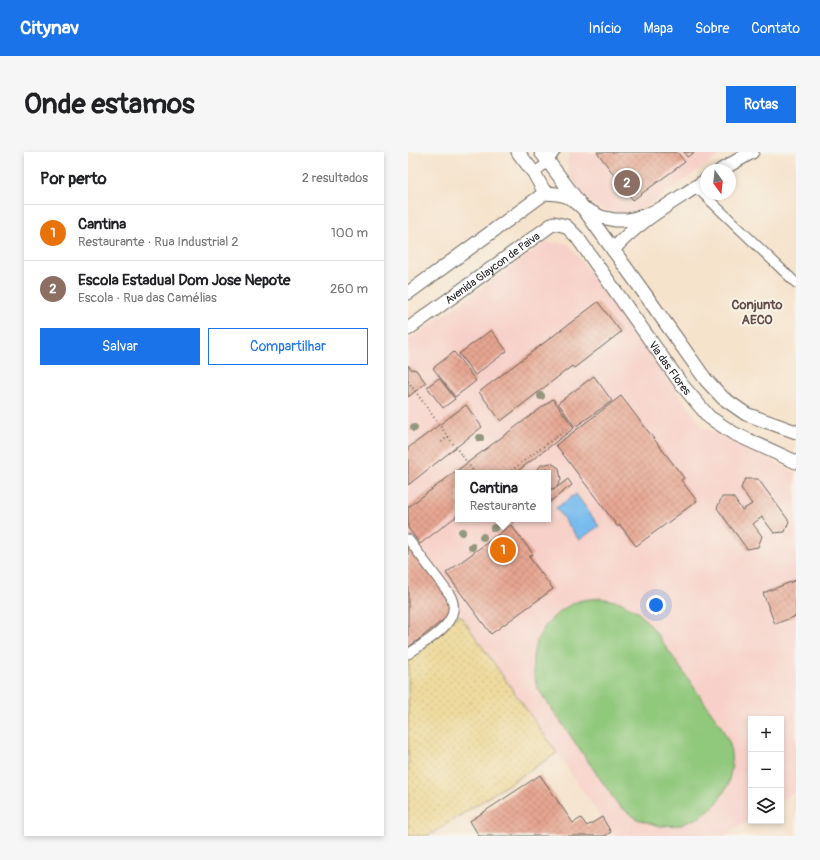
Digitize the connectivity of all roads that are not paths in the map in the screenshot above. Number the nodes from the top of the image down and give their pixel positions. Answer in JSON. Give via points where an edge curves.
{"nodes":[{"id":1,"x":518,"y":152,"type":"edge"},
{"id":2,"x":752,"y":152,"type":"edge"},
{"id":3,"x":548,"y":155,"type":"edge"},
{"id":4,"x":731,"y":164,"type":"edge"},
{"id":5,"x":534,"y":173,"type":"junction"},
{"id":6,"x":700,"y":184,"type":"edge"},
{"id":7,"x":545,"y":193,"type":"junction"},
{"id":8,"x":717,"y":200,"type":"edge"},
{"id":9,"x":583,"y":208,"type":"junction"},
{"id":10,"x":662,"y":208,"type":"junction"},
{"id":11,"x":577,"y":237,"type":"joint"},
{"id":12,"x":613,"y":250,"type":"junction"},
{"id":13,"x":796,"y":283,"type":"edge"},
{"id":14,"x":408,"y":292,"type":"edge"},
{"id":15,"x":408,"y":330,"type":"edge"},
{"id":16,"x":796,"y":432,"type":"edge"},
{"id":17,"x":796,"y":462,"type":"edge"},
{"id":18,"x":408,"y":539,"type":"edge"},
{"id":19,"x":408,"y":654,"type":"edge"}],
"edges":[{"from":1,"to":5,"type":"main road"},
{"from":2,"to":4,"type":"main road"},
{"from":3,"to":5,"type":"street"},
{"from":3,"to":9,"type":"main road","name":"Via das Flores"},
{"from":5,"to":7,"type":"main road"},
{"from":6,"to":10,"type":"main road"},
{"from":7,"to":9,"type":"main road","name":"Via das Flores","via":[[571,198]]},
{"from":7,"to":14,"type":"main road"},
{"from":8,"to":13,"type":"street"},
{"from":9,"to":10,"type":"main road","via":[[601,218],[628,220]]},
{"from":9,"to":12,"type":"main road","name":"Via das Flores"},
{"from":10,"to":12,"type":"main road","via":[[623,238]]},
{"from":11,"to":15,"type":"main road","name":"Avenida Glaycon de Paiva","via":[[566,226],[554,223]]},
{"from":11,"to":17,"type":"main road","name":"Via das Flores","via":[[682,385],[709,417],[733,433]]},
{"from":12,"to":16,"type":"main road","name":"Via das Flores","via":[[706,380],[724,398],[746,414]]},
{"from":18,"to":19,"type":"street","via":[[453,599],[454,611],[442,630]]}]}
